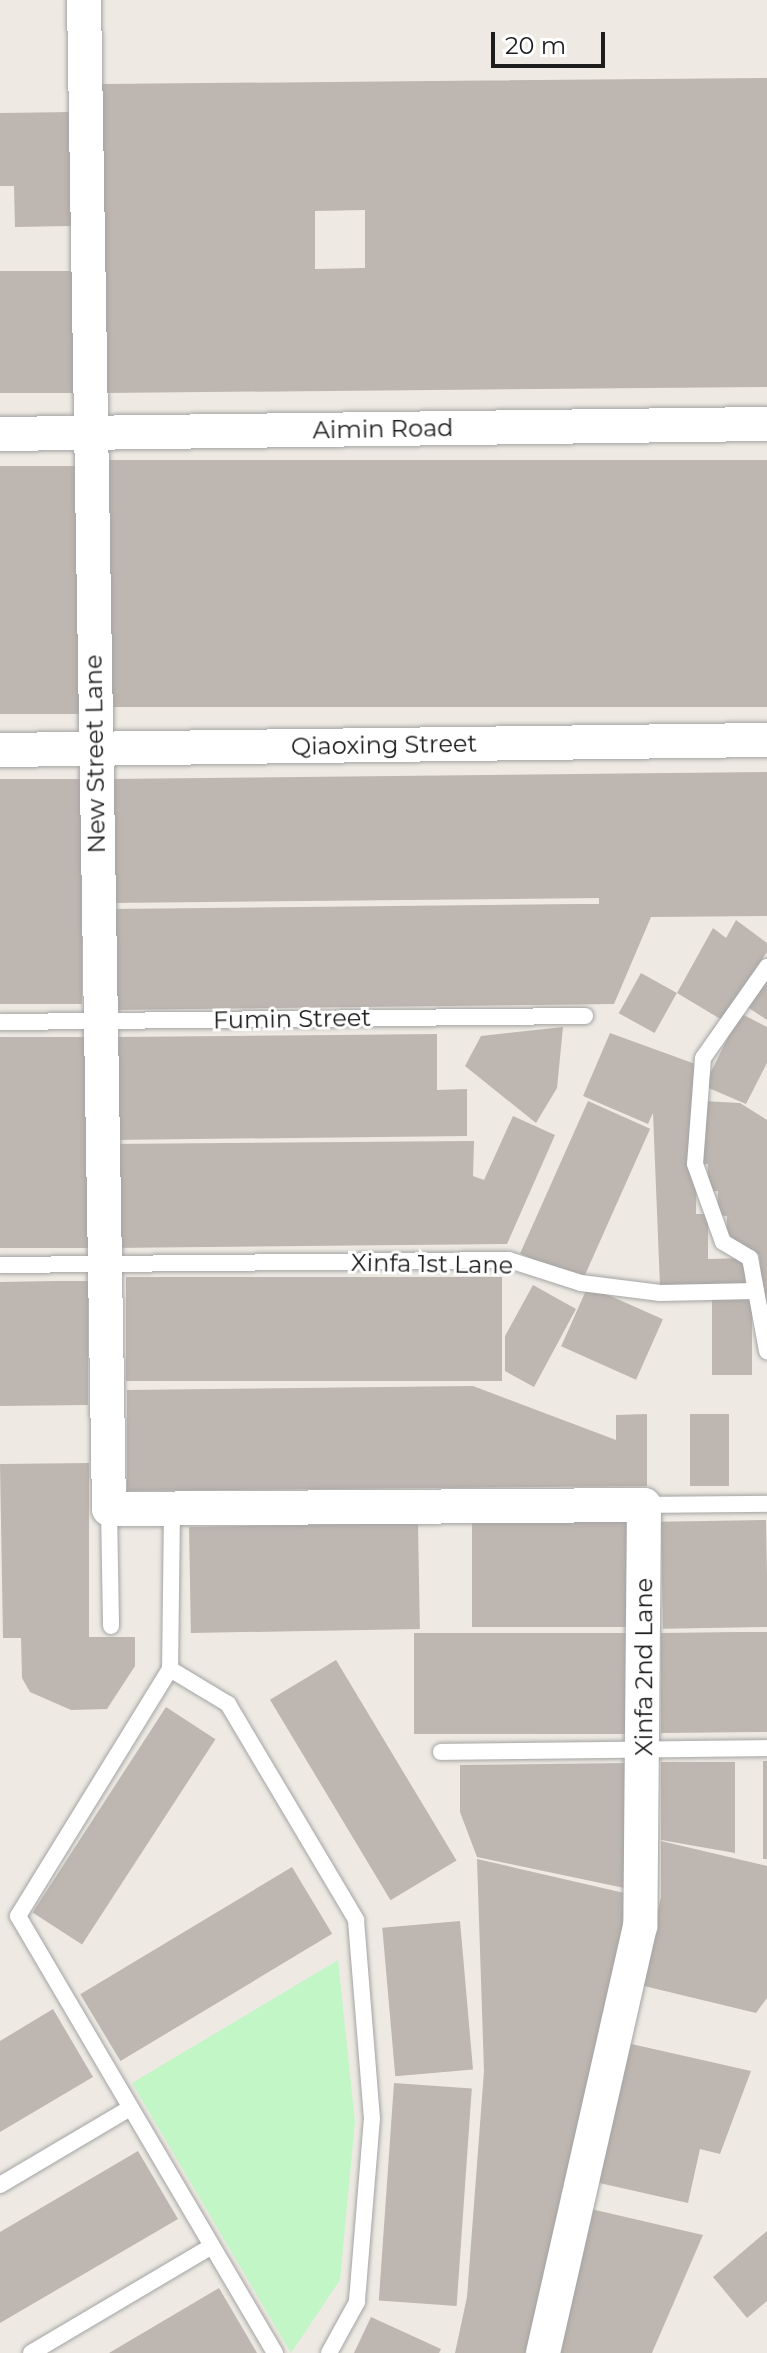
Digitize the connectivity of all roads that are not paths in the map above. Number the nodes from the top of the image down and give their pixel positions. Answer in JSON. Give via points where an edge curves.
{"nodes":[{"id":1,"x":84,"y":0,"type":"edge"},
{"id":2,"x":767,"y":424,"type":"edge"},
{"id":3,"x":91,"y":432,"type":"junction"},
{"id":4,"x":0,"y":434,"type":"edge"},
{"id":5,"x":767,"y":740,"type":"edge"},
{"id":6,"x":94,"y":749,"type":"junction"},
{"id":7,"x":0,"y":750,"type":"edge"},
{"id":8,"x":767,"y":967,"type":"edge"},
{"id":9,"x":585,"y":1016,"type":"dead end"},
{"id":10,"x":99,"y":1021,"type":"junction"},
{"id":11,"x":0,"y":1022,"type":"edge"},
{"id":12,"x":104,"y":1264,"type":"junction"},
{"id":13,"x":0,"y":1265,"type":"edge"},
{"id":14,"x":756,"y":1291,"type":"junction"},
{"id":15,"x":767,"y":1351,"type":"edge"},
{"id":16,"x":767,"y":1504,"type":"edge"},
{"id":17,"x":644,"y":1505,"type":"junction"},
{"id":18,"x":109,"y":1509,"type":"junction"},
{"id":19,"x":172,"y":1509,"type":"junction"},
{"id":20,"x":111,"y":1626,"type":"dead end"},
{"id":21,"x":170,"y":1669,"type":"junction"},
{"id":22,"x":767,"y":1748,"type":"edge"},
{"id":23,"x":645,"y":1749,"type":"junction"},
{"id":24,"x":441,"y":1752,"type":"dead end"},
{"id":25,"x":130,"y":2108,"type":"junction"},
{"id":26,"x":0,"y":2185,"type":"edge"},
{"id":27,"x":212,"y":2246,"type":"junction"},
{"id":28,"x":31,"y":2353,"type":"edge"},
{"id":29,"x":275,"y":2353,"type":"edge"},
{"id":30,"x":329,"y":2353,"type":"edge"},
{"id":31,"x":543,"y":2353,"type":"edge"}],
"edges":[{"from":1,"to":3,"type":"street","name":"New Street Lane"},
{"from":2,"to":3,"type":"street","name":"Aimin Road"},
{"from":3,"to":4,"type":"street","name":"Aimin Road"},
{"from":3,"to":6,"type":"street","name":"New Street Lane"},
{"from":5,"to":6,"type":"street","name":"Qiaoxing Street"},
{"from":6,"to":7,"type":"street","name":"Qiaoxing Street"},
{"from":6,"to":10,"type":"street","name":"New Street Lane"},
{"from":8,"to":14,"type":"lane","via":[[703,1058],[695,1164],[723,1242],[750,1258]]},
{"from":9,"to":10,"type":"lane","name":"Fumin Street"},
{"from":10,"to":11,"type":"lane","name":"Fumin Street"},
{"from":10,"to":12,"type":"street","name":"New Street Lane"},
{"from":12,"to":13,"type":"lane","name":"Xinfa 1st Lane"},
{"from":12,"to":14,"type":"lane","name":"Xinfa 1st Lane","via":[[509,1260],[581,1283],[660,1293]]},
{"from":12,"to":18,"type":"street","name":"New Street Lane"},
{"from":14,"to":15,"type":"lane"},
{"from":16,"to":17,"type":"lane"},
{"from":17,"to":19,"type":"street"},
{"from":17,"to":23,"type":"street","name":"Xinfa 2nd Lane"},
{"from":18,"to":19,"type":"street"},
{"from":18,"to":20,"type":"lane"},
{"from":19,"to":21,"type":"lane"},
{"from":21,"to":25,"type":"lane","via":[[18,1916]]},
{"from":21,"to":30,"type":"lane","via":[[228,1704],[356,1920],[372,2118],[357,2302]]},
{"from":22,"to":23,"type":"lane"},
{"from":23,"to":24,"type":"lane"},
{"from":23,"to":31,"type":"street","name":"Xinfa 2nd Lane","via":[[640,1926]]},
{"from":25,"to":26,"type":"lane"},
{"from":25,"to":27,"type":"lane"},
{"from":27,"to":28,"type":"lane"},
{"from":27,"to":29,"type":"lane"}]}
